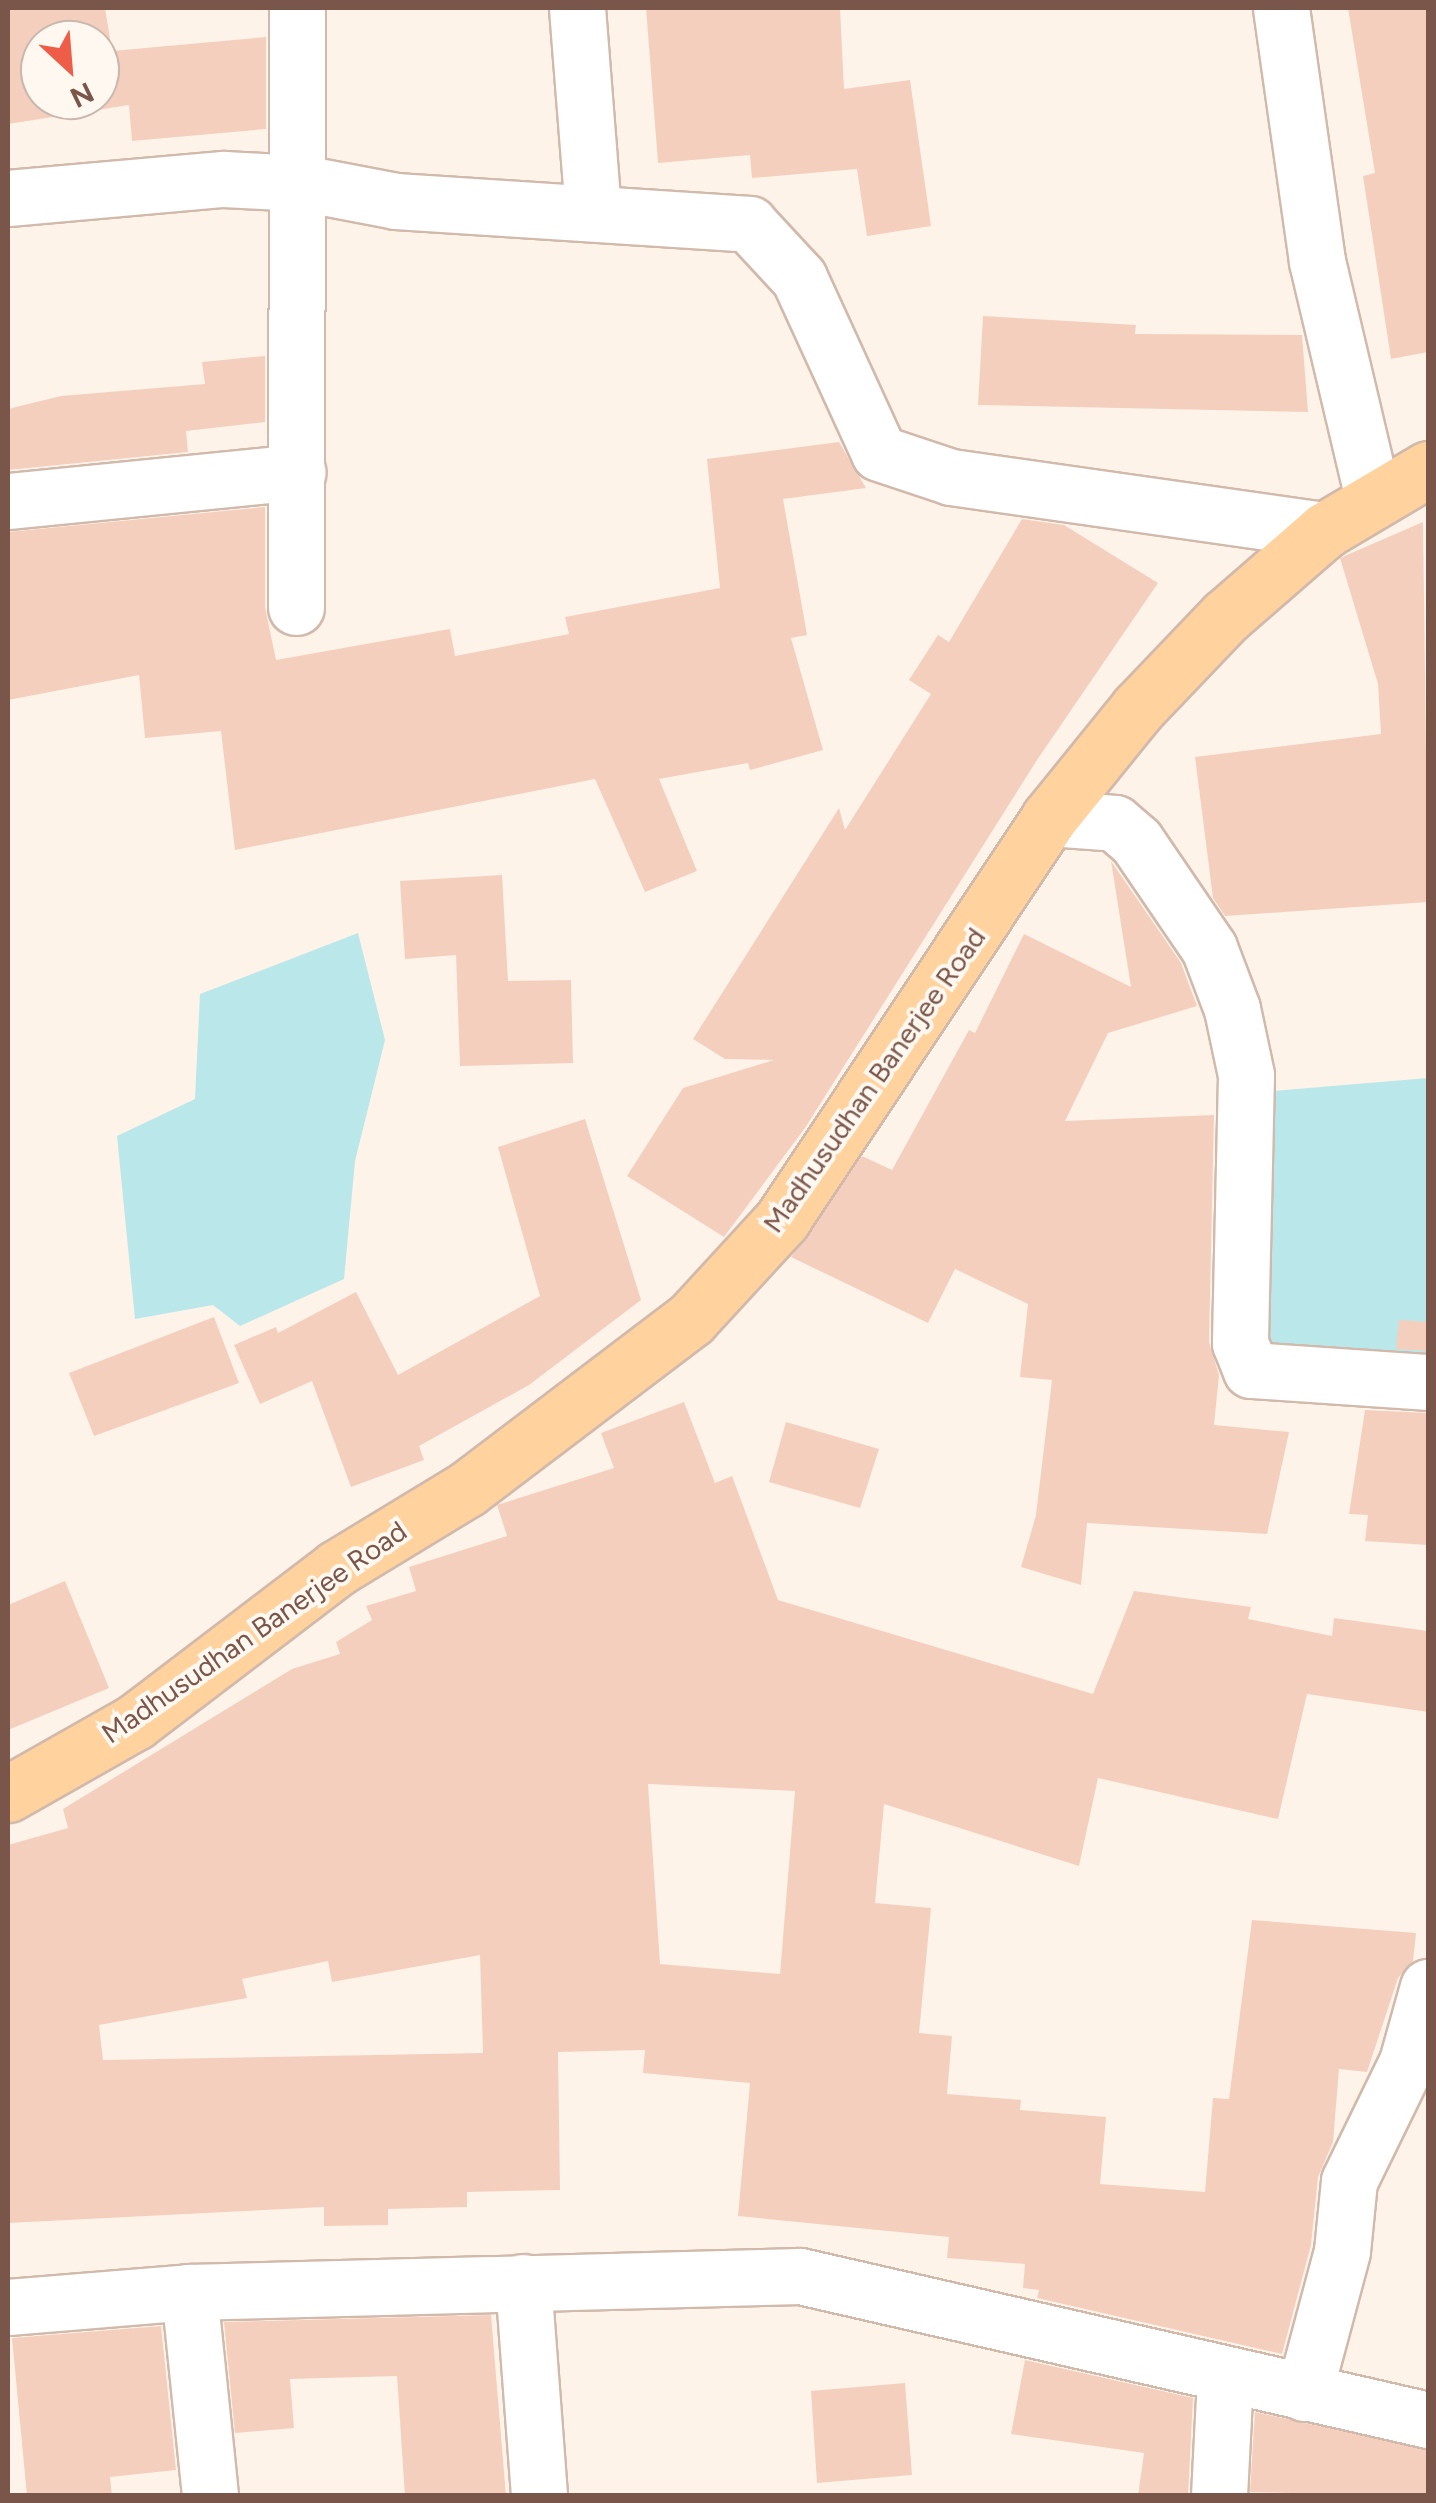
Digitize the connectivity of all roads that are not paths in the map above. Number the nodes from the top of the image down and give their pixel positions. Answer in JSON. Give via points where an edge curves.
{"nodes":[{"id":1,"x":297,"y":8,"type":"edge"},
{"id":2,"x":576,"y":8,"type":"edge"},
{"id":3,"x":1281,"y":8,"type":"edge"},
{"id":4,"x":302,"y":183,"type":"junction"},
{"id":5,"x":8,"y":198,"type":"edge"},
{"id":6,"x":593,"y":211,"type":"junction"},
{"id":7,"x":1428,"y":468,"type":"edge"},
{"id":8,"x":298,"y":472,"type":"junction"},
{"id":9,"x":1373,"y":498,"type":"junction"},
{"id":10,"x":8,"y":501,"type":"edge"},
{"id":11,"x":1325,"y":530,"type":"junction"},
{"id":12,"x":296,"y":608,"type":"dead end"},
{"id":13,"x":1049,"y":818,"type":"junction"},
{"id":14,"x":1428,"y":1382,"type":"edge"},
{"id":15,"x":8,"y":1794,"type":"edge"},
{"id":16,"x":1428,"y":1987,"type":"edge"},
{"id":17,"x":524,"y":2282,"type":"junction"},
{"id":18,"x":189,"y":2292,"type":"junction"},
{"id":19,"x":8,"y":2307,"type":"edge"},
{"id":20,"x":1225,"y":2378,"type":"junction"},
{"id":21,"x":1304,"y":2393,"type":"junction"},
{"id":22,"x":1428,"y":2420,"type":"edge"},
{"id":23,"x":210,"y":2496,"type":"edge"},
{"id":24,"x":538,"y":2496,"type":"edge"},
{"id":25,"x":1219,"y":2496,"type":"edge"}],
"edges":[{"from":1,"to":4,"type":"street"},
{"from":2,"to":6,"type":"street"},
{"from":3,"to":9,"type":"street","via":[[1318,261]]},
{"from":4,"to":5,"type":"street","via":[[223,179]]},
{"from":4,"to":6,"type":"street","via":[[396,201]]},
{"from":4,"to":8,"type":"street"},
{"from":6,"to":11,"type":"street","via":[[750,224],[799,278],[880,452],[951,477]]},
{"from":7,"to":9,"type":"main road","name":"Madhusudhan Banerjee Road"},
{"from":8,"to":10,"type":"street"},
{"from":8,"to":12,"type":"street"},
{"from":9,"to":11,"type":"main road","name":"Madhusudhan Banerjee Road"},
{"from":11,"to":13,"type":"main road","name":"Madhusudhan Banerjee Road","via":[[1188,656]]},
{"from":13,"to":14,"type":"street","via":[[1115,822],[1136,840],[1209,948],[1232,1009],[1246,1075],[1240,1343],[1250,1370]]},
{"from":13,"to":15,"type":"main road","name":"Madhusudhan Banerjee Road","via":[[782,1220],[690,1320],[467,1489],[337,1568],[135,1722]]},
{"from":16,"to":21,"type":"street","via":[[1408,2062],[1349,2181],[1342,2250]]},
{"from":17,"to":18,"type":"street"},
{"from":17,"to":20,"type":"street","via":[[800,2276]]},
{"from":17,"to":24,"type":"street"},
{"from":18,"to":19,"type":"street"},
{"from":18,"to":23,"type":"street"},
{"from":20,"to":21,"type":"street"},
{"from":20,"to":25,"type":"street"},
{"from":21,"to":22,"type":"street"}]}
